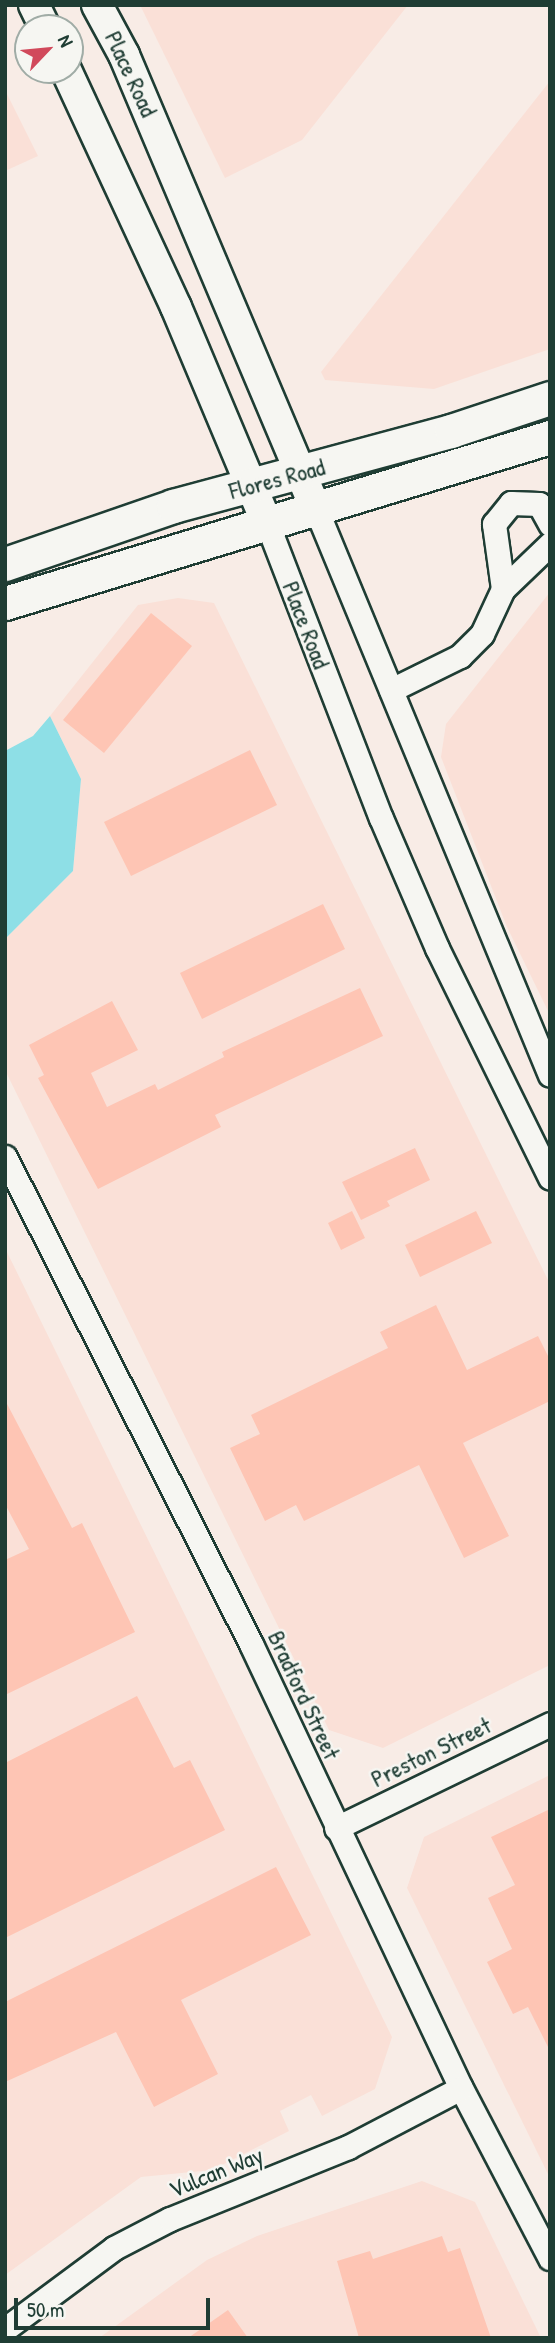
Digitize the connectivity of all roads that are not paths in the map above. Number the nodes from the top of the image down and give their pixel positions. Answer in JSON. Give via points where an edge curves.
{"nodes":[{"id":1,"x":97,"y":5,"type":"edge"},
{"id":2,"x":72,"y":84,"type":"edge"},
{"id":3,"x":550,"y":398,"type":"edge"},
{"id":4,"x":550,"y":437,"type":"edge"},
{"id":5,"x":301,"y":473,"type":"junction"},
{"id":6,"x":251,"y":485,"type":"junction"},
{"id":7,"x":316,"y":509,"type":"junction"},
{"id":8,"x":267,"y":523,"type":"junction"},
{"id":9,"x":550,"y":524,"type":"edge"},
{"id":10,"x":550,"y":544,"type":"edge"},
{"id":11,"x":5,"y":564,"type":"edge"},
{"id":12,"x":503,"y":589,"type":"junction"},
{"id":13,"x":5,"y":603,"type":"edge"},
{"id":14,"x":391,"y":690,"type":"junction"},
{"id":15,"x":550,"y":1075,"type":"edge"},
{"id":16,"x":5,"y":1157,"type":"edge"},
{"id":17,"x":550,"y":1178,"type":"edge"},
{"id":18,"x":550,"y":1724,"type":"edge"},
{"id":19,"x":336,"y":1828,"type":"junction"},
{"id":20,"x":461,"y":2088,"type":"junction"},
{"id":21,"x":550,"y":2258,"type":"edge"},
{"id":22,"x":5,"y":2329,"type":"edge"}],
"edges":[{"from":1,"to":5,"type":"street","name":"Place Road","via":[[129,67]]},
{"from":2,"to":6,"type":"street","name":"Place Road","via":[[176,307]]},
{"from":3,"to":5,"type":"main road","name":"Flores Road"},
{"from":4,"to":7,"type":"main road","name":"Flores Road"},
{"from":5,"to":6,"type":"main road","name":"Flores Road"},
{"from":5,"to":7,"type":"street","name":"Place Road"},
{"from":6,"to":8,"type":"street","name":"Place Road"},
{"from":6,"to":11,"type":"main road","name":"Flores Road","via":[[80,535]]},
{"from":7,"to":8,"type":"main road","name":"Flores Road"},
{"from":7,"to":14,"type":"street","name":"Place Road"},
{"from":8,"to":13,"type":"main road","name":"Flores Road"},
{"from":8,"to":17,"type":"street","name":"Place Road","via":[[381,818],[437,948]]},
{"from":9,"to":12,"type":"street","via":[[539,505],[511,503],[494,524]]},
{"from":10,"to":12,"type":"street"},
{"from":12,"to":14,"type":"street","via":[[482,634],[460,656]]},
{"from":14,"to":15,"type":"street","name":"Place Road"},
{"from":16,"to":19,"type":"street","name":"Bradford Street","via":[[251,1644]]},
{"from":18,"to":19,"type":"street","name":"Preston Street"},
{"from":19,"to":20,"type":"street","name":"Bradford Street"},
{"from":20,"to":21,"type":"street","name":"Bradford Street"},
{"from":20,"to":22,"type":"street","name":"Vulcan Way","via":[[348,2147],[170,2218],[114,2248]]}]}
